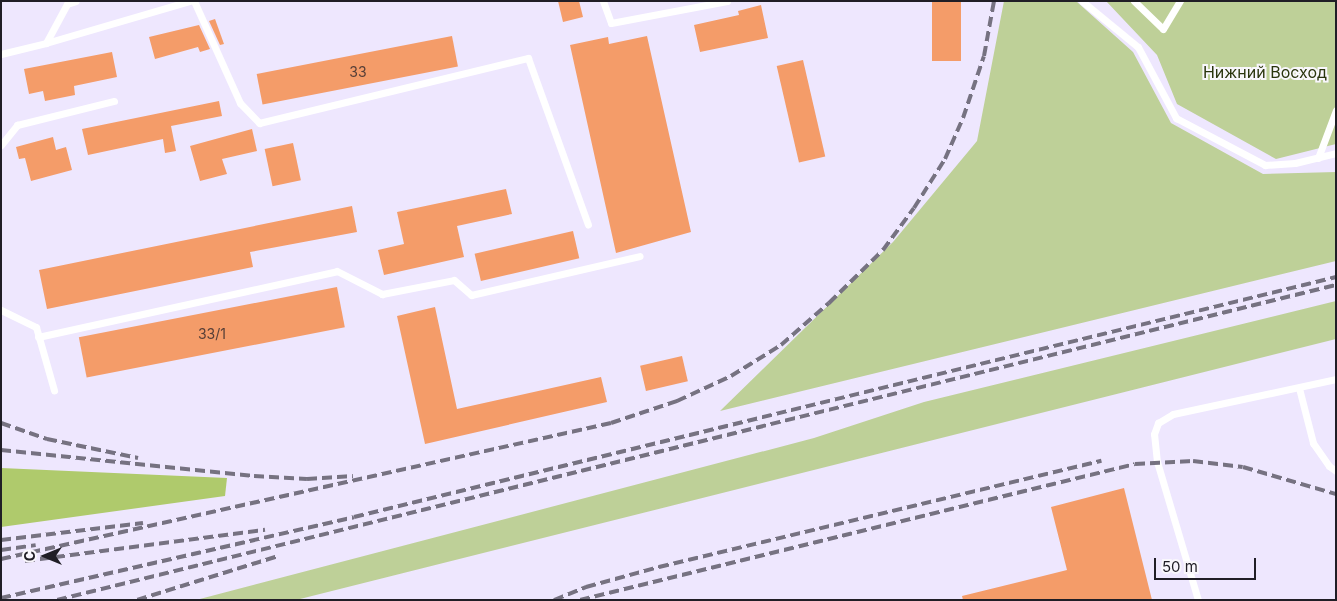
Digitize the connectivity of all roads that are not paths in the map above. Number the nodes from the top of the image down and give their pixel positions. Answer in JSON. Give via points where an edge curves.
{"nodes":[{"id":1,"x":76,"y":1,"type":"edge"},
{"id":2,"x":192,"y":1,"type":"edge"},
{"id":3,"x":602,"y":1,"type":"edge"},
{"id":4,"x":727,"y":1,"type":"edge"},
{"id":5,"x":1082,"y":1,"type":"edge"},
{"id":6,"x":1134,"y":1,"type":"edge"},
{"id":7,"x":1180,"y":1,"type":"edge"},
{"id":8,"x":46,"y":42,"type":"junction"},
{"id":9,"x":1,"y":54,"type":"edge"},
{"id":10,"x":114,"y":101,"type":"dead end"},
{"id":11,"x":1336,"y":110,"type":"edge"},
{"id":12,"x":1,"y":145,"type":"edge"},
{"id":13,"x":1336,"y":153,"type":"edge"},
{"id":14,"x":1318,"y":158,"type":"junction"},
{"id":15,"x":588,"y":224,"type":"dead end"},
{"id":16,"x":640,"y":256,"type":"dead end"},
{"id":17,"x":1,"y":310,"type":"edge"},
{"id":18,"x":38,"y":337,"type":"junction"},
{"id":19,"x":1336,"y":379,"type":"edge"},
{"id":20,"x":1299,"y":388,"type":"junction"},
{"id":21,"x":54,"y":390,"type":"dead end"},
{"id":22,"x":1336,"y":471,"type":"edge"},
{"id":23,"x":1198,"y":600,"type":"edge"}],
"edges":[{"from":1,"to":8,"type":"lane","via":[[67,4]]},
{"from":2,"to":8,"type":"lane"},
{"from":2,"to":15,"type":"lane","via":[[240,103],[259,123],[528,58]]},
{"from":3,"to":4,"type":"lane","via":[[611,23]]},
{"from":5,"to":14,"type":"lane","via":[[1138,47],[1176,118],[1265,165]]},
{"from":6,"to":7,"type":"lane","via":[[1163,29]]},
{"from":8,"to":9,"type":"lane"},
{"from":10,"to":12,"type":"lane","via":[[17,125]]},
{"from":11,"to":14,"type":"lane"},
{"from":13,"to":14,"type":"lane"},
{"from":16,"to":18,"type":"lane","via":[[471,295],[454,280],[382,294],[338,271]]},
{"from":17,"to":18,"type":"lane","via":[[36,327]]},
{"from":18,"to":21,"type":"lane"},
{"from":19,"to":20,"type":"lane"},
{"from":20,"to":22,"type":"lane","via":[[1312,443],[1328,466]]},
{"from":20,"to":23,"type":"lane","via":[[1173,414],[1158,423],[1154,434],[1157,462]]}]}
